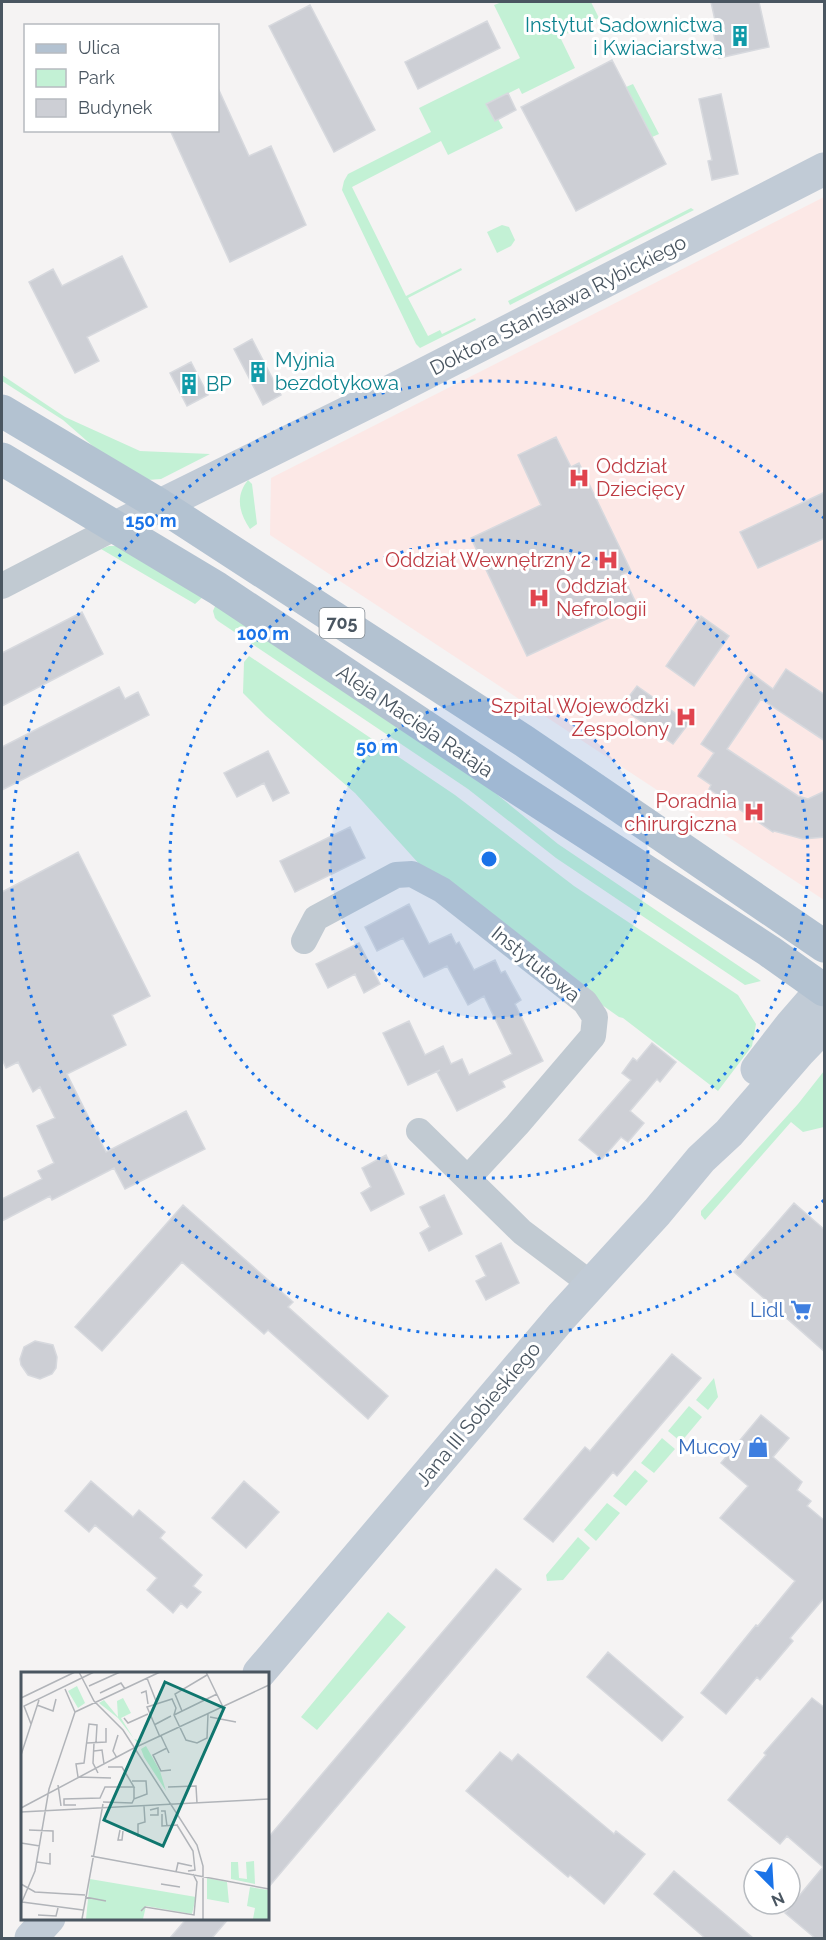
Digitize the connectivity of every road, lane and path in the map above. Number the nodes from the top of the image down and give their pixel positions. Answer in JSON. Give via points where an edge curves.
{"nodes":[{"id":1,"x":825,"y":169,"type":"edge"},
{"id":2,"x":2,"y":411,"type":"edge"},
{"id":3,"x":2,"y":459,"type":"edge"},
{"id":4,"x":160,"y":505,"type":"junction"},
{"id":5,"x":116,"y":527,"type":"junction"},
{"id":6,"x":2,"y":586,"type":"edge"},
{"id":7,"x":304,"y":941,"type":"dead end"},
{"id":8,"x":825,"y":946,"type":"edge"},
{"id":9,"x":824,"y":988,"type":"edge"},
{"id":10,"x":825,"y":1026,"type":"edge"},
{"id":11,"x":419,"y":1131,"type":"dead end"},
{"id":12,"x":701,"y":1160,"type":"junction"},
{"id":13,"x":468,"y":1178,"type":"junction"},
{"id":14,"x":591,"y":1284,"type":"junction"},
{"id":15,"x":260,"y":1672,"type":"edge"},
{"id":16,"x":47,"y":1919,"type":"edge"},
{"id":17,"x":31,"y":1938,"type":"edge"}],
"edges":[{"from":1,"to":4,"type":"main road","name":"Doktora Stanisława Rybickiego"},
{"from":2,"to":4,"type":"main road","name":"Aleja Macieja Rataja","number":"705"},
{"from":3,"to":5,"type":"main road","name":"Aleja Macieja Rataja","number":"705"},
{"from":4,"to":5,"type":"main road","name":"Doktora Stanisława Rybickiego"},
{"from":4,"to":8,"type":"main road","name":"Aleja Macieja Rataja","number":"705","via":[[533,747]]},
{"from":5,"to":6,"type":"street","name":"Doktora Stanisława Rybickiego"},
{"from":5,"to":9,"type":"main road","name":"Aleja Macieja Rataja","number":"705","via":[[227,595]]},
{"from":7,"to":13,"type":"street","name":"Instytutowa","via":[[316,918],[396,875],[412,874],[442,890],[585,1002],[595,1017],[593,1036]]},
{"from":9,"to":12,"type":"main road","name":"Jana III Sobieskiego","via":[[752,1077],[712,1134]]},
{"from":10,"to":12,"type":"main road","name":"Jana III Sobieskiego"},
{"from":11,"to":13,"type":"street"},
{"from":12,"to":14,"type":"main road","name":"Jana III Sobieskiego"},
{"from":13,"to":14,"type":"street","via":[[522,1232]]},
{"from":14,"to":15,"type":"main road","name":"Jana III Sobieskiego"},
{"from":16,"to":17,"type":"main road"}]}
